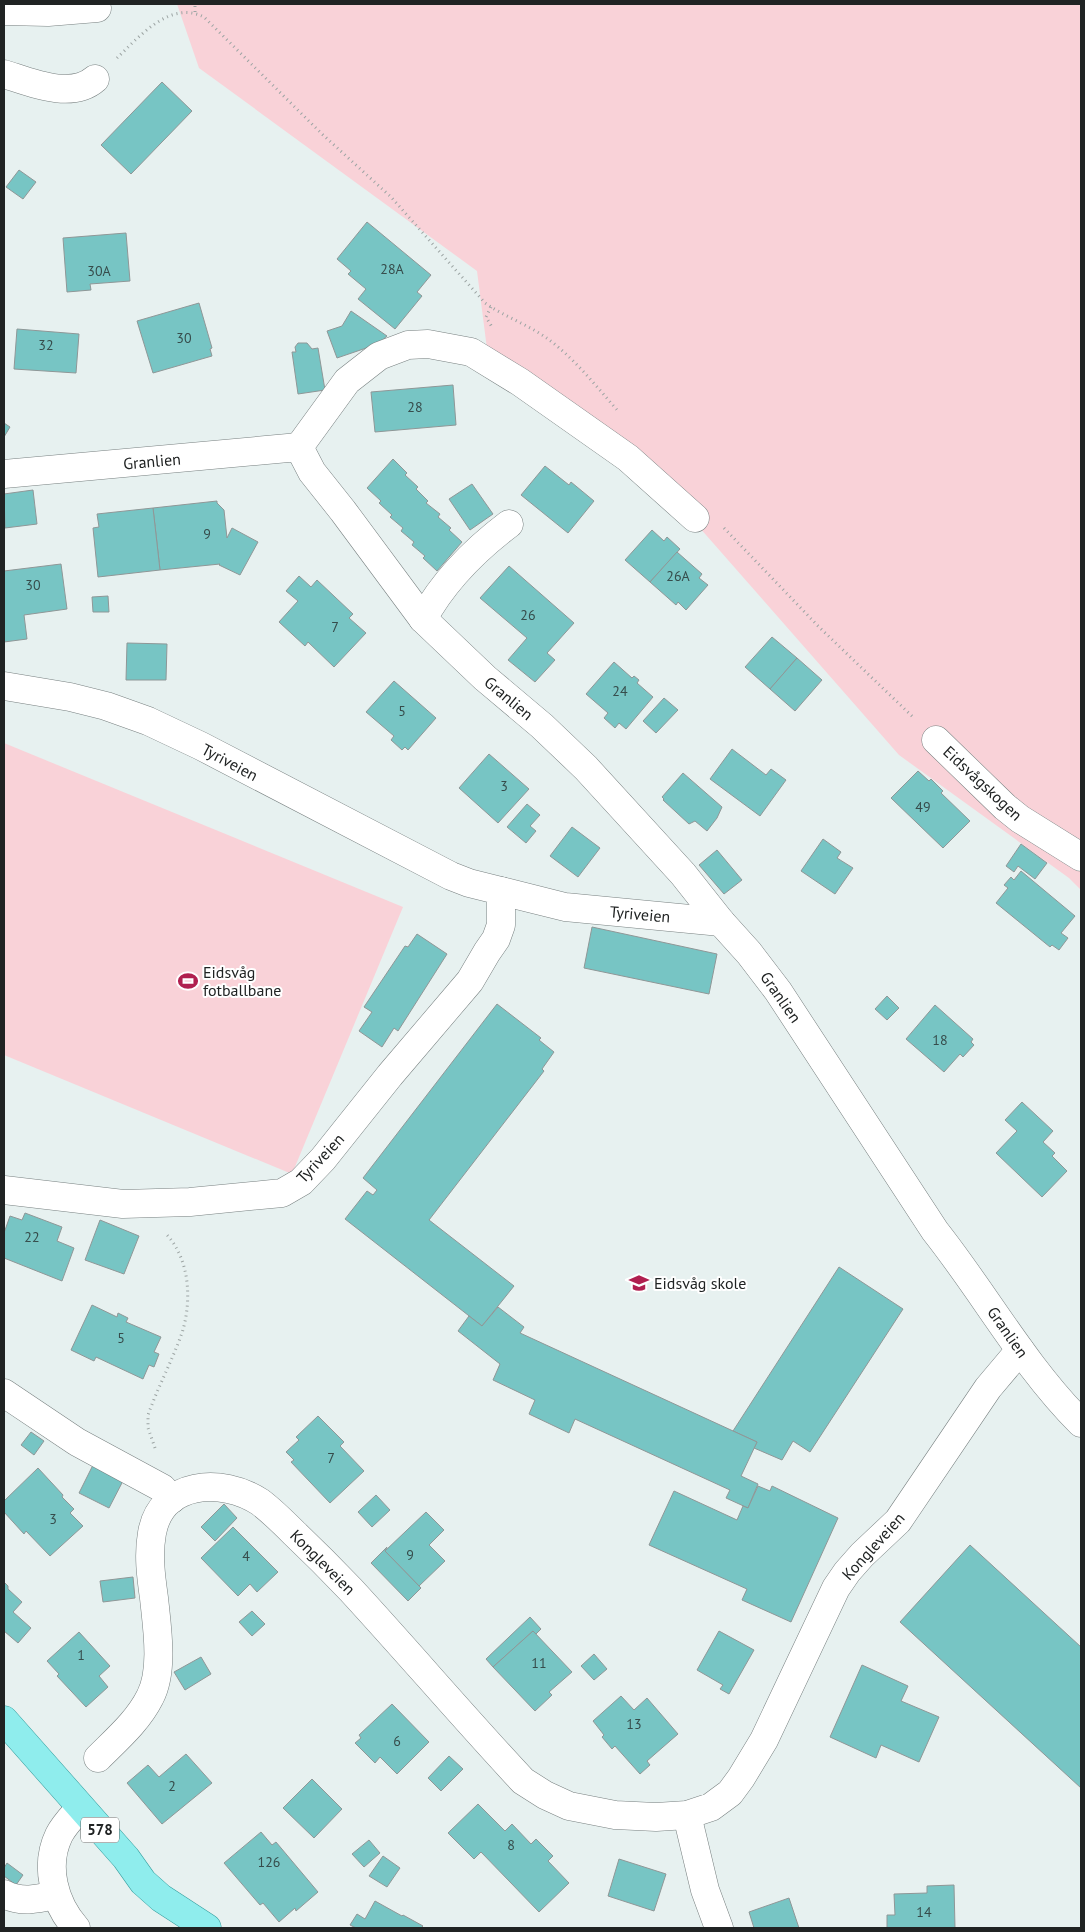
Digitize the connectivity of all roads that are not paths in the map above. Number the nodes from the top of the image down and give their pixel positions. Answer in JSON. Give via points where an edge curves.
{"nodes":[{"id":1,"x":97,"y":8,"type":"dead end"},
{"id":2,"x":4,"y":12,"type":"edge"},
{"id":3,"x":4,"y":74,"type":"edge"},
{"id":4,"x":95,"y":79,"type":"road end"},
{"id":5,"x":299,"y":447,"type":"junction"},
{"id":6,"x":4,"y":474,"type":"edge"},
{"id":7,"x":695,"y":518,"type":"dead end"},
{"id":8,"x":510,"y":524,"type":"dead end"},
{"id":9,"x":423,"y":619,"type":"junction"},
{"id":10,"x":4,"y":686,"type":"edge"},
{"id":11,"x":936,"y":740,"type":"road end"},
{"id":12,"x":1081,"y":857,"type":"edge"},
{"id":13,"x":501,"y":891,"type":"junction"},
{"id":14,"x":721,"y":922,"type":"junction"},
{"id":15,"x":4,"y":1190,"type":"edge"},
{"id":16,"x":1020,"y":1350,"type":"junction"},
{"id":17,"x":4,"y":1393,"type":"edge"},
{"id":18,"x":1081,"y":1423,"type":"edge"},
{"id":19,"x":172,"y":1499,"type":"junction"},
{"id":20,"x":4,"y":1720,"type":"edge"},
{"id":21,"x":98,"y":1758,"type":"dead end"},
{"id":22,"x":80,"y":1808,"type":"junction"},
{"id":23,"x":687,"y":1815,"type":"junction"},
{"id":24,"x":4,"y":1894,"type":"edge"},
{"id":25,"x":56,"y":1895,"type":"junction"},
{"id":26,"x":76,"y":1928,"type":"edge"},
{"id":27,"x":207,"y":1928,"type":"edge"},
{"id":28,"x":719,"y":1928,"type":"edge"}],
"edges":[{"from":1,"to":2,"type":"street"},
{"from":3,"to":4,"type":"street","via":[[65,89],[79,88]]},
{"from":5,"to":6,"type":"street","name":"Granlien"},
{"from":5,"to":7,"type":"street","via":[[355,374],[393,349],[428,344],[471,352],[520,382],[628,458]]},
{"from":5,"to":9,"type":"street","name":"Granlien","via":[[312,472]]},
{"from":8,"to":9,"type":"street","via":[[487,541],[454,575],[435,597]]},
{"from":9,"to":14,"type":"street","name":"Granlien","via":[[586,768],[683,874]]},
{"from":10,"to":13,"type":"street","name":"Tyriveien","via":[[70,697],[148,721],[451,876]]},
{"from":11,"to":12,"type":"street","name":"Eidsvågskogen","via":[[1005,807]]},
{"from":13,"to":14,"type":"street","name":"Tyriveien","via":[[566,907]]},
{"from":13,"to":15,"type":"street","name":"Tyriveien","via":[[501,925],[470,981],[323,1159],[300,1182],[282,1193],[190,1202],[123,1204]]},
{"from":14,"to":16,"type":"street","name":"Granlien","via":[[778,991],[935,1230]]},
{"from":16,"to":18,"type":"street","name":"Granlien"},
{"from":16,"to":23,"type":"street","name":"Kongleveien","via":[[988,1388],[898,1521],[862,1555],[836,1588],[764,1740],[741,1778],[730,1793],[711,1807]]},
{"from":17,"to":19,"type":"street","via":[[77,1442],[162,1488]]},
{"from":19,"to":21,"type":"street","name":"Kongleveien","via":[[162,1508],[152,1534],[150,1569],[158,1649],[151,1695],[125,1732]]},
{"from":19,"to":23,"type":"street","name":"Kongleveien","via":[[190,1489],[209,1486],[243,1493],[260,1502],[323,1561],[523,1781],[545,1795],[569,1806],[615,1815]]},
{"from":20,"to":22,"type":"main road","number":"578"},
{"from":22,"to":25,"type":"street","via":[[60,1833],[55,1846],[52,1874]]},
{"from":22,"to":27,"type":"main road","number":"578","via":[[144,1882]]},
{"from":23,"to":28,"type":"street","via":[[705,1890]]},
{"from":24,"to":25,"type":"street","via":[[20,1900]]},
{"from":25,"to":26,"type":"street","via":[[62,1910]]}]}
